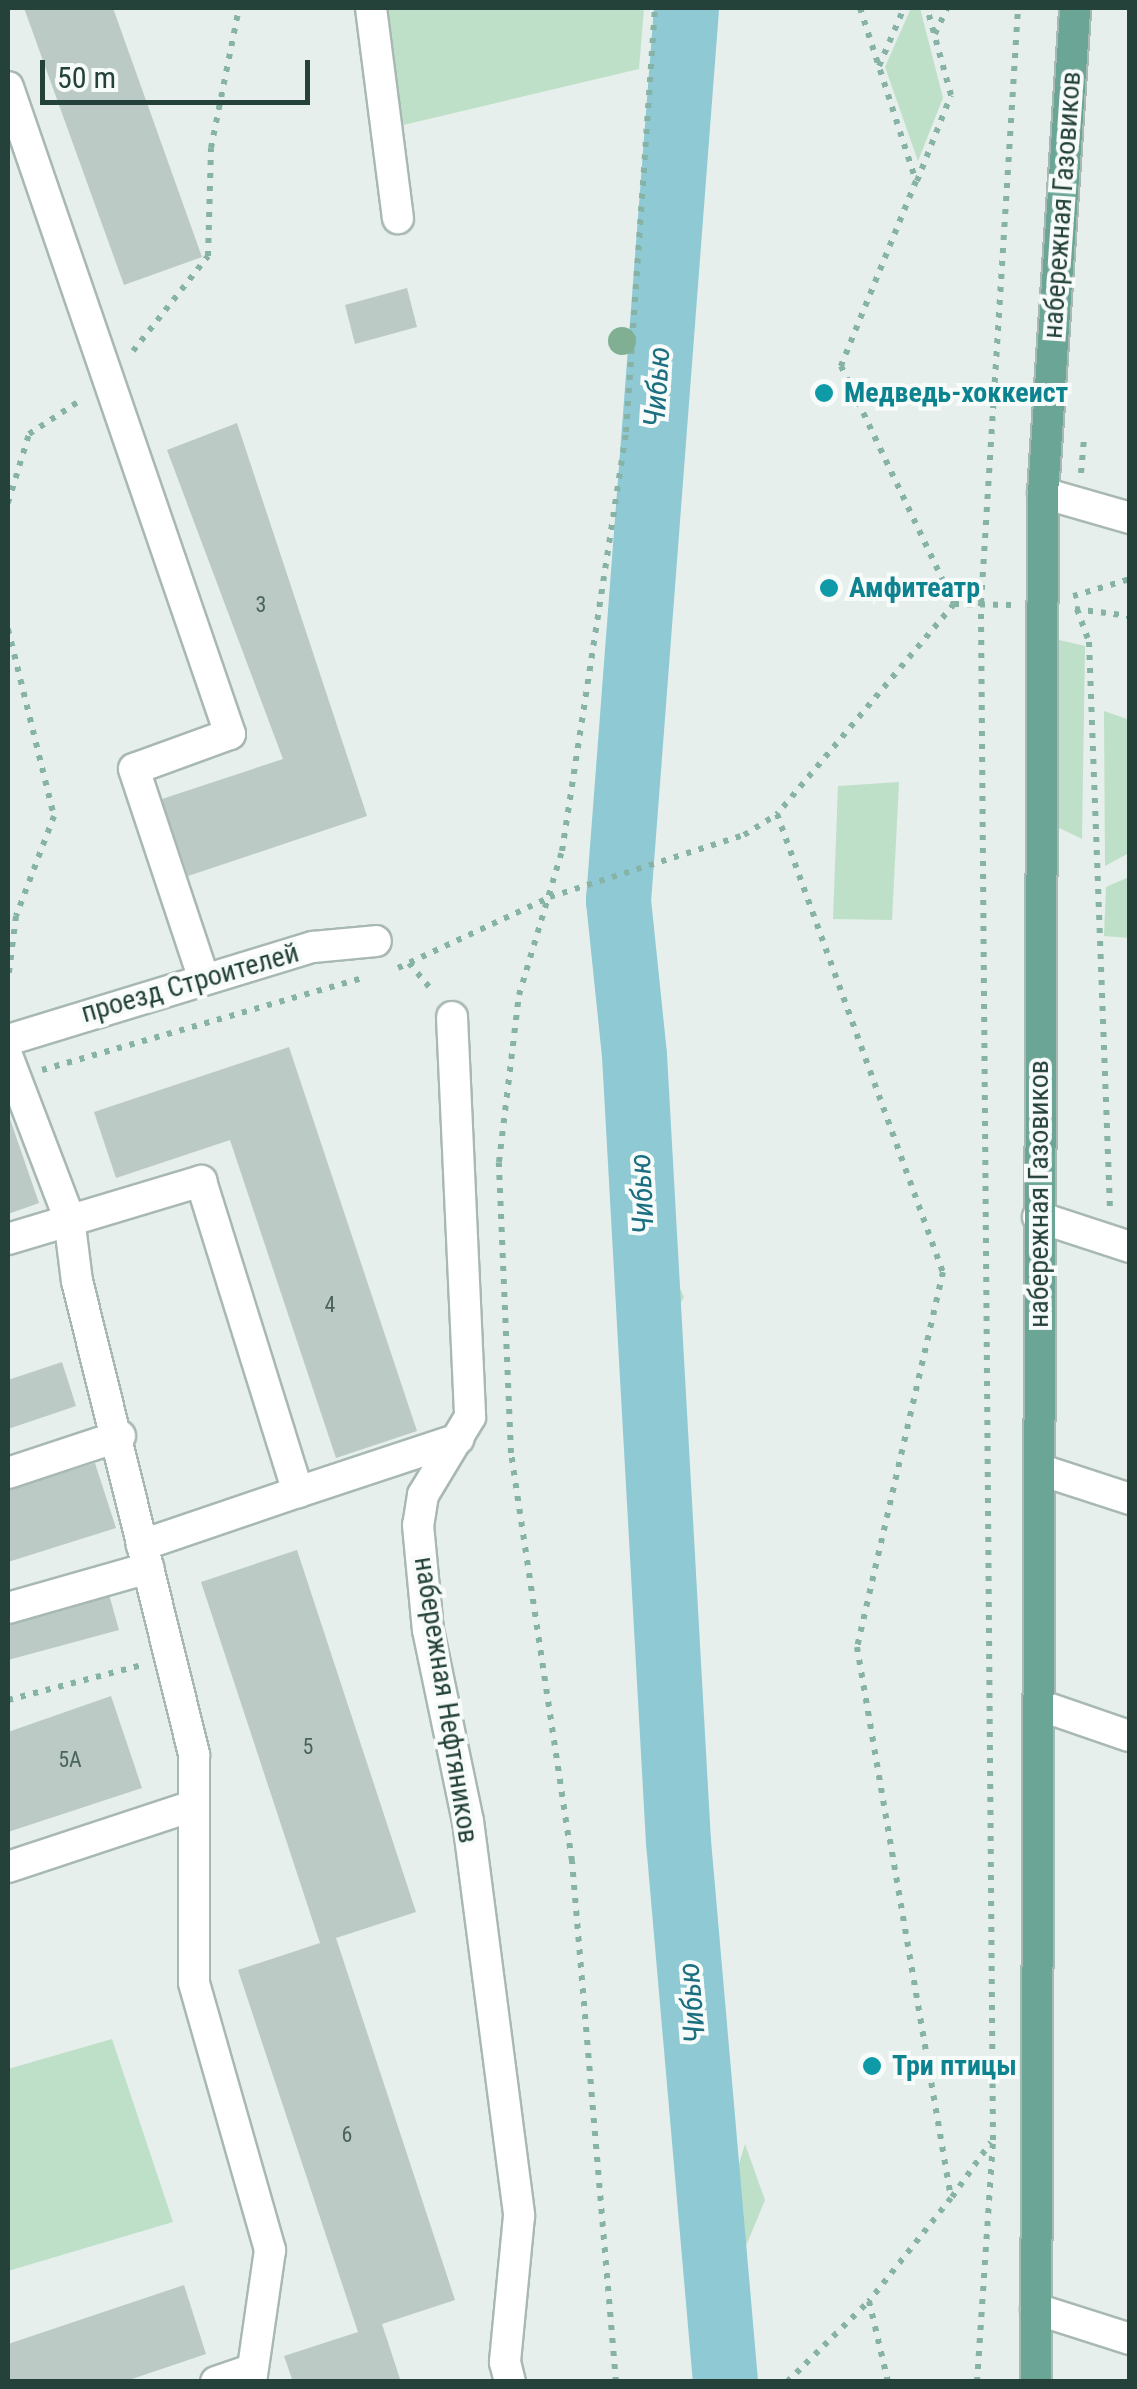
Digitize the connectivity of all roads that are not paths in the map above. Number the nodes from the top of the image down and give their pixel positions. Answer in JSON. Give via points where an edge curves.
{"nodes":[{"id":1,"x":370,"y":8,"type":"edge"},
{"id":2,"x":1076,"y":8,"type":"edge"},
{"id":3,"x":8,"y":87,"type":"edge"},
{"id":4,"x":398,"y":218,"type":"dead end"},
{"id":5,"x":1043,"y":493,"type":"junction"},
{"id":6,"x":1130,"y":518,"type":"edge"},
{"id":7,"x":376,"y":941,"type":"road end"},
{"id":8,"x":204,"y":977,"type":"junction"},
{"id":9,"x":452,"y":1017,"type":"road end"},
{"id":10,"x":8,"y":1040,"type":"edge"},
{"id":11,"x":13,"y":1067,"type":"edge"},
{"id":12,"x":1038,"y":1217,"type":"junction"},
{"id":13,"x":69,"y":1218,"type":"junction"},
{"id":14,"x":8,"y":1239,"type":"edge"},
{"id":15,"x":1120,"y":1244,"type":"edge"},
{"id":16,"x":120,"y":1436,"type":"junction"},
{"id":17,"x":458,"y":1439,"type":"junction"},
{"id":18,"x":1040,"y":1470,"type":"junction"},
{"id":19,"x":8,"y":1473,"type":"edge"},
{"id":20,"x":298,"y":1492,"type":"junction"},
{"id":21,"x":1130,"y":1499,"type":"edge"},
{"id":22,"x":145,"y":1557,"type":"junction"},
{"id":23,"x":8,"y":1608,"type":"edge"},
{"id":24,"x":1040,"y":1705,"type":"junction"},
{"id":25,"x":1129,"y":1736,"type":"edge"},
{"id":26,"x":192,"y":1806,"type":"junction"},
{"id":27,"x":8,"y":1867,"type":"edge"},
{"id":28,"x":1036,"y":2309,"type":"junction"},
{"id":29,"x":1130,"y":2339,"type":"edge"},
{"id":30,"x":250,"y":2376,"type":"edge"},
{"id":31,"x":216,"y":2382,"type":"edge"},
{"id":32,"x":510,"y":2382,"type":"edge"},
{"id":33,"x":1036,"y":2382,"type":"edge"}],
"edges":[{"from":1,"to":4,"type":"street"},
{"from":2,"to":5,"type":"main road","name":"набережная Газовиков"},
{"from":3,"to":8,"type":"street","via":[[230,734],[134,770]]},
{"from":5,"to":6,"type":"street"},
{"from":5,"to":12,"type":"main road","name":"набережная Газовиков"},
{"from":7,"to":8,"type":"street","name":"проезд Строителей","via":[[313,947]]},
{"from":8,"to":10,"type":"street","name":"проезд Строителей"},
{"from":9,"to":17,"type":"street","name":"набережная Нефтяников","via":[[470,1398],[470,1416]]},
{"from":11,"to":13,"type":"street"},
{"from":12,"to":15,"type":"street"},
{"from":12,"to":18,"type":"main road","name":"набережная Газовиков"},
{"from":13,"to":14,"type":"street"},
{"from":13,"to":16,"type":"street","via":[[77,1281]]},
{"from":13,"to":20,"type":"street","via":[[201,1181]]},
{"from":16,"to":19,"type":"street"},
{"from":16,"to":22,"type":"street"},
{"from":17,"to":20,"type":"street"},
{"from":17,"to":32,"type":"street","name":"набережная Нефтяников","via":[[423,1495],[418,1525],[428,1630],[468,1821],[519,2216],[505,2362]]},
{"from":18,"to":21,"type":"street"},
{"from":18,"to":24,"type":"main road","name":"набережная Газовиков"},
{"from":20,"to":22,"type":"street"},
{"from":22,"to":23,"type":"street"},
{"from":22,"to":26,"type":"street","via":[[194,1755]]},
{"from":24,"to":25,"type":"street"},
{"from":24,"to":28,"type":"main road","name":"набережная Газовиков"},
{"from":26,"to":27,"type":"street"},
{"from":26,"to":30,"type":"street","via":[[194,1983],[270,2250]]},
{"from":28,"to":29,"type":"street"},
{"from":28,"to":33,"type":"main road","name":"набережная Газовиков"},
{"from":30,"to":31,"type":"street"}]}
